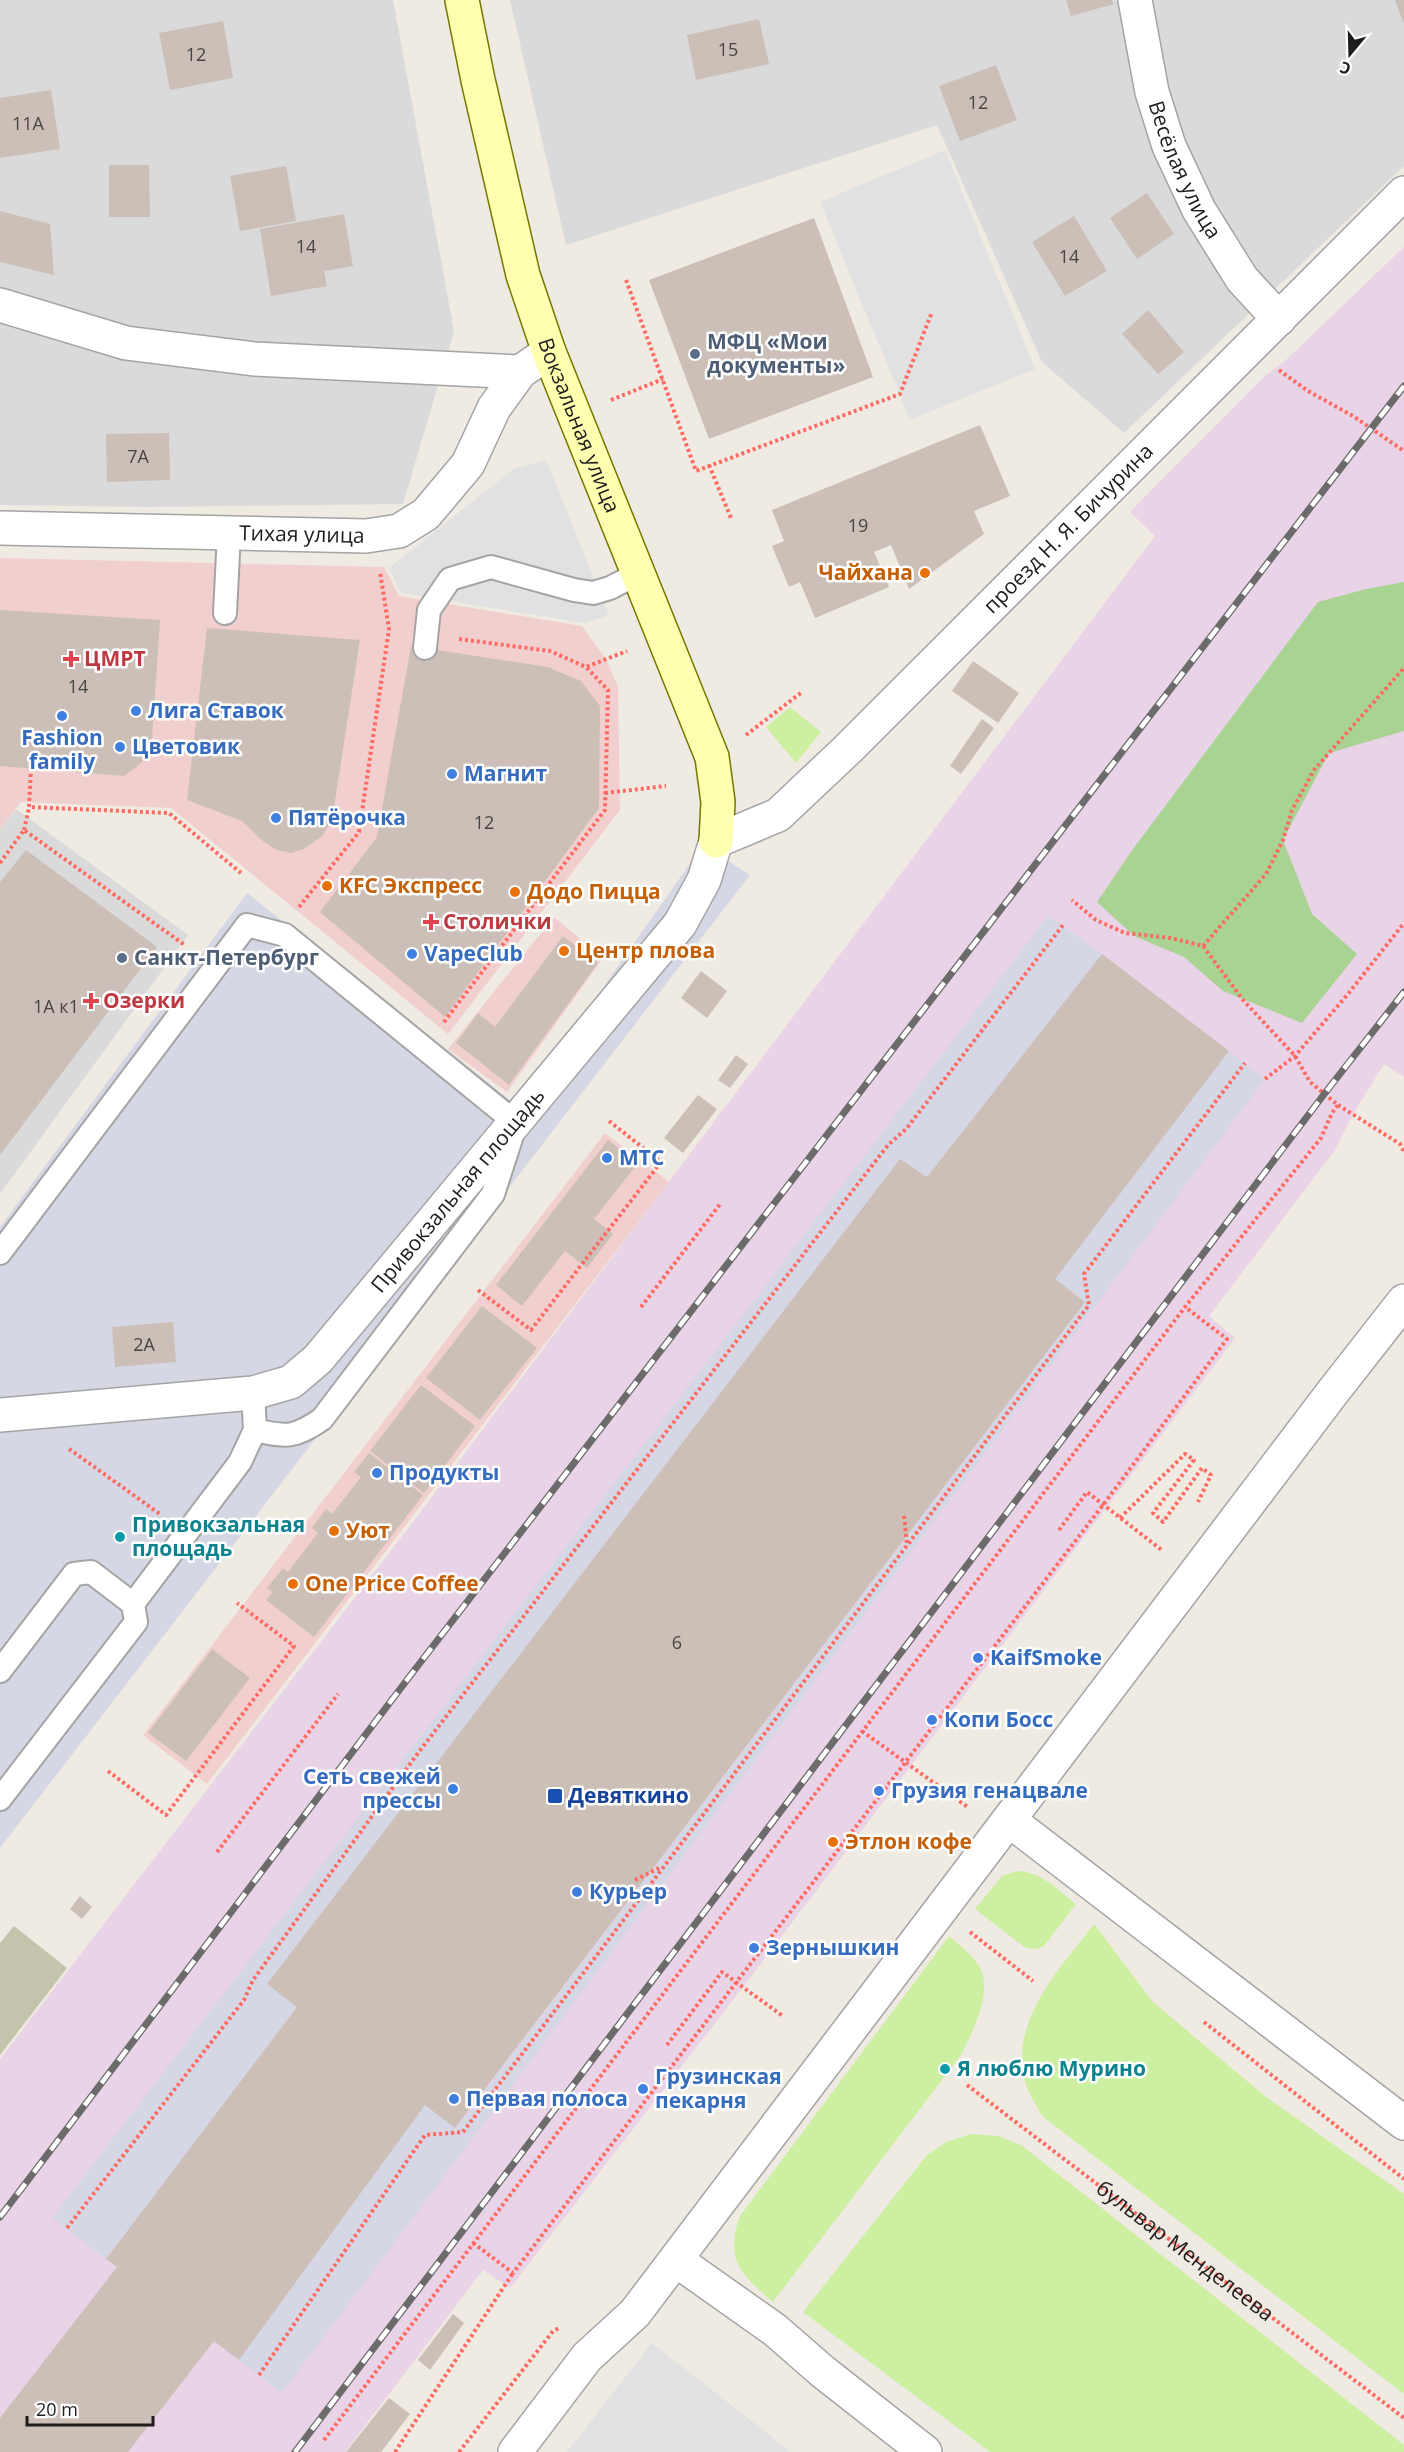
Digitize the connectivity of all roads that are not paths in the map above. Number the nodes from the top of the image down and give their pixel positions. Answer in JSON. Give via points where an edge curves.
{"nodes":[{"id":1,"x":462,"y":0,"type":"edge"},
{"id":2,"x":1136,"y":0,"type":"edge"},
{"id":3,"x":1404,"y":193,"type":"edge"},
{"id":4,"x":0,"y":305,"type":"edge"},
{"id":5,"x":1279,"y":319,"type":"junction"},
{"id":6,"x":549,"y":352,"type":"junction"},
{"id":7,"x":520,"y":372,"type":"junction"},
{"id":8,"x":0,"y":528,"type":"edge"},
{"id":9,"x":230,"y":533,"type":"junction"},
{"id":10,"x":639,"y":573,"type":"junction"},
{"id":11,"x":225,"y":613,"type":"dead end"},
{"id":12,"x":426,"y":642,"type":"road end"},
{"id":13,"x":716,"y":841,"type":"junction"},
{"id":14,"x":516,"y":1123,"type":"junction"},
{"id":15,"x":0,"y":1253,"type":"edge"},
{"id":16,"x":1404,"y":1301,"type":"edge"},
{"id":17,"x":253,"y":1393,"type":"junction"},
{"id":18,"x":0,"y":1415,"type":"edge"},
{"id":19,"x":255,"y":1430,"type":"junction"},
{"id":20,"x":133,"y":1604,"type":"junction"},
{"id":21,"x":0,"y":1671,"type":"edge"},
{"id":22,"x":0,"y":1799,"type":"edge"},
{"id":23,"x":1009,"y":1820,"type":"junction"},
{"id":24,"x":1404,"y":2123,"type":"edge"},
{"id":25,"x":676,"y":2260,"type":"junction"},
{"id":26,"x":515,"y":2452,"type":"edge"},
{"id":27,"x":925,"y":2452,"type":"edge"}],
"edges":[{"from":1,"to":6,"type":"street","name":"Вокзальная улица","via":[[523,275]]},
{"from":2,"to":5,"type":"street","name":"Весёлая улица","via":[[1152,92],[1169,146],[1199,210],[1242,279]]},
{"from":3,"to":5,"type":"street","name":"проезд Н. Я. Бичурина"},
{"from":4,"to":7,"type":"street","via":[[126,343],[254,359]]},
{"from":5,"to":13,"type":"street","name":"проезд Н. Я. Бичурина","via":[[778,815]]},
{"from":6,"to":7,"type":"street","name":"Тихая улица"},
{"from":6,"to":10,"type":"street","name":"Вокзальная улица"},
{"from":7,"to":9,"type":"street","name":"Тихая улица","via":[[494,408],[468,464],[426,514],[399,531],[366,536]]},
{"from":8,"to":9,"type":"street","name":"Тихая улица"},
{"from":9,"to":11,"type":"lane"},
{"from":10,"to":12,"type":"lane","via":[[593,593],[491,567],[450,579],[429,610]]},
{"from":10,"to":13,"type":"street","name":"Вокзальная улица","via":[[712,757],[718,802]]},
{"from":13,"to":14,"type":"street","name":"Привокзальная площадь","via":[[704,879],[680,924]]},
{"from":14,"to":15,"type":"lane","via":[[285,935],[247,925]]},
{"from":14,"to":17,"type":"street","name":"Привокзальная площадь","via":[[318,1359],[291,1382]]},
{"from":14,"to":19,"type":"lane","via":[[493,1194],[322,1419],[301,1433],[276,1435]]},
{"from":16,"to":23,"type":"street"},
{"from":17,"to":18,"type":"street","name":"Привокзальная площадь"},
{"from":17,"to":19,"type":"lane"},
{"from":19,"to":20,"type":"lane","via":[[240,1462]]},
{"from":20,"to":21,"type":"lane","via":[[91,1572],[74,1574]]},
{"from":20,"to":22,"type":"lane","via":[[136,1622]]},
{"from":23,"to":24,"type":"street"},
{"from":23,"to":25,"type":"street"},
{"from":25,"to":26,"type":"street","via":[[635,2313],[587,2357]]},
{"from":25,"to":27,"type":"street","via":[[776,2330]]}]}
